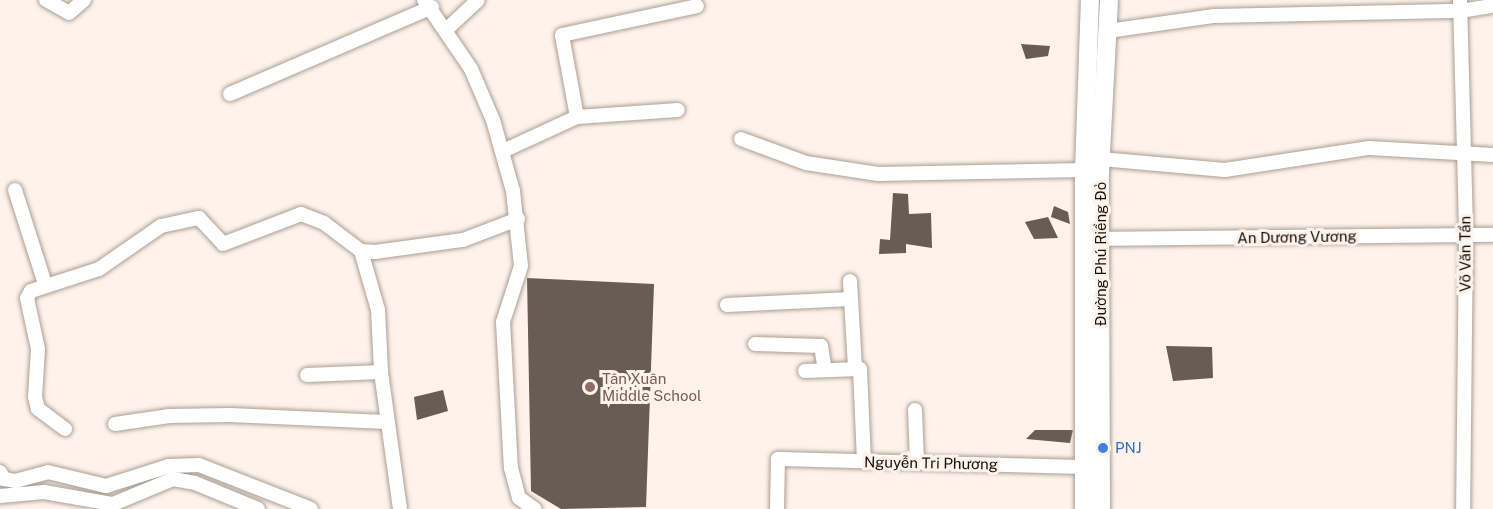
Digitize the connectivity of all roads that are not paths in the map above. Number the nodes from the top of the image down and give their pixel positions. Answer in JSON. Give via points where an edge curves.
{"nodes":[{"id":1,"x":46,"y":0,"type":"edge"},
{"id":2,"x":84,"y":0,"type":"edge"},
{"id":3,"x":478,"y":0,"type":"edge"},
{"id":4,"x":1090,"y":0,"type":"edge"},
{"id":5,"x":1109,"y":0,"type":"edge"},
{"id":6,"x":428,"y":3,"type":"edge"},
{"id":7,"x":697,"y":6,"type":"dead end"},
{"id":8,"x":1460,"y":6,"type":"edge"},
{"id":9,"x":1493,"y":6,"type":"edge"},
{"id":10,"x":447,"y":29,"type":"junction"},
{"id":11,"x":1108,"y":31,"type":"junction"},
{"id":12,"x":230,"y":94,"type":"dead end"},
{"id":13,"x":678,"y":110,"type":"dead end"},
{"id":14,"x":577,"y":117,"type":"junction"},
{"id":15,"x":741,"y":139,"type":"dead end"},
{"id":16,"x":503,"y":151,"type":"junction"},
{"id":17,"x":1464,"y":155,"type":"junction"},
{"id":18,"x":1493,"y":155,"type":"edge"},
{"id":19,"x":1101,"y":159,"type":"junction"},
{"id":20,"x":1084,"y":170,"type":"junction"},
{"id":21,"x":15,"y":190,"type":"dead end"},
{"id":22,"x":518,"y":219,"type":"junction"},
{"id":23,"x":1466,"y":234,"type":"junction"},
{"id":24,"x":1493,"y":235,"type":"edge"},
{"id":25,"x":1093,"y":239,"type":"junction"},
{"id":26,"x":362,"y":251,"type":"junction"},
{"id":27,"x":850,"y":281,"type":"dead end"},
{"id":28,"x":45,"y":284,"type":"junction"},
{"id":29,"x":851,"y":299,"type":"junction"},
{"id":30,"x":727,"y":305,"type":"dead end"},
{"id":31,"x":755,"y":344,"type":"dead end"},
{"id":32,"x":855,"y":368,"type":"junction"},
{"id":33,"x":825,"y":370,"type":"junction"},
{"id":34,"x":806,"y":371,"type":"dead end"},
{"id":35,"x":381,"y":372,"type":"junction"},
{"id":36,"x":307,"y":375,"type":"dead end"},
{"id":37,"x":915,"y":410,"type":"dead end"},
{"id":38,"x":386,"y":422,"type":"junction"},
{"id":39,"x":115,"y":424,"type":"dead end"},
{"id":40,"x":64,"y":429,"type":"dead end"},
{"id":41,"x":864,"y":462,"type":"junction"},
{"id":42,"x":917,"y":463,"type":"junction"},
{"id":43,"x":1084,"y":467,"type":"junction"},
{"id":44,"x":0,"y":472,"type":"edge"},
{"id":45,"x":227,"y":475,"type":"junction"},
{"id":46,"x":218,"y":492,"type":"junction"},
{"id":47,"x":0,"y":496,"type":"edge"},
{"id":48,"x":528,"y":508,"type":"edge"},
{"id":49,"x":258,"y":509,"type":"edge"},
{"id":50,"x":311,"y":509,"type":"edge"},
{"id":51,"x":400,"y":509,"type":"edge"},
{"id":52,"x":777,"y":509,"type":"edge"},
{"id":53,"x":1084,"y":509,"type":"edge"},
{"id":54,"x":1101,"y":509,"type":"edge"},
{"id":55,"x":1463,"y":509,"type":"edge"}],
"edges":[{"from":1,"to":2,"type":"street","via":[[69,13]]},
{"from":3,"to":10,"type":"street"},
{"from":4,"to":20,"type":"main road","name":"Đường Phú Riềng Đỏ"},
{"from":5,"to":11,"type":"main road","name":"Đường Phú Riềng Đỏ"},
{"from":6,"to":10,"type":"street"},
{"from":6,"to":12,"type":"street"},
{"from":7,"to":14,"type":"street","via":[[562,35]]},
{"from":8,"to":9,"type":"street"},
{"from":8,"to":11,"type":"street","via":[[1224,15]]},
{"from":8,"to":17,"type":"street","name":"Võ Văn Tần"},
{"from":10,"to":16,"type":"street","via":[[471,69]]},
{"from":11,"to":19,"type":"main road","name":"Đường Phú Riềng Đỏ"},
{"from":13,"to":14,"type":"street"},
{"from":14,"to":16,"type":"street"},
{"from":15,"to":20,"type":"street","via":[[806,164],[878,174]]},
{"from":16,"to":22,"type":"street"},
{"from":17,"to":18,"type":"street"},
{"from":17,"to":19,"type":"street","via":[[1369,148],[1225,170]]},
{"from":17,"to":23,"type":"street","name":"Võ Văn Tần"},
{"from":19,"to":25,"type":"main road","name":"Đường Phú Riềng Đỏ"},
{"from":20,"to":25,"type":"main road","name":"Đường Phú Riềng Đỏ"},
{"from":21,"to":28,"type":"street"},
{"from":22,"to":26,"type":"street","via":[[463,240]]},
{"from":22,"to":48,"type":"street","via":[[521,266],[502,322],[511,468],[519,498]]},
{"from":23,"to":24,"type":"street","name":"An Dương Vương"},
{"from":23,"to":25,"type":"street","name":"An Dương Vương"},
{"from":23,"to":55,"type":"street","name":"Võ Văn Tần"},
{"from":25,"to":43,"type":"main road","name":"Đường Phú Riềng Đỏ"},
{"from":25,"to":54,"type":"main road","name":"Đường Phú Riềng Đỏ"},
{"from":26,"to":28,"type":"street","via":[[324,223],[301,214],[223,244],[199,218],[192,217],[161,226],[99,269]]},
{"from":26,"to":35,"type":"street","via":[[378,310]]},
{"from":27,"to":29,"type":"street"},
{"from":28,"to":40,"type":"street","via":[[35,286],[27,298],[38,349],[34,397],[38,409]]},
{"from":29,"to":30,"type":"street"},
{"from":29,"to":32,"type":"street"},
{"from":31,"to":33,"type":"street","via":[[821,346]]},
{"from":32,"to":33,"type":"street"},
{"from":32,"to":41,"type":"street","via":[[861,371]]},
{"from":33,"to":34,"type":"street"},
{"from":35,"to":36,"type":"street"},
{"from":35,"to":38,"type":"street"},
{"from":37,"to":42,"type":"street"},
{"from":38,"to":39,"type":"street","via":[[230,415],[168,416]]},
{"from":38,"to":51,"type":"street"},
{"from":41,"to":42,"type":"street","name":"Nguyễn Tri Phương"},
{"from":41,"to":52,"type":"street","name":"Nguyễn Tri Phương","via":[[778,459]]},
{"from":42,"to":43,"type":"street","name":"Nguyễn Tri Phương"},
{"from":43,"to":53,"type":"main road","name":"Đường Phú Riềng Đỏ"},
{"from":44,"to":45,"type":"street","via":[[4,479],[15,481],[48,472],[94,487],[169,466],[199,465]]},
{"from":45,"to":46,"type":"street"},
{"from":45,"to":50,"type":"street"},
{"from":46,"to":47,"type":"street","via":[[173,479],[113,504],[44,492]]},
{"from":46,"to":49,"type":"street"}]}
